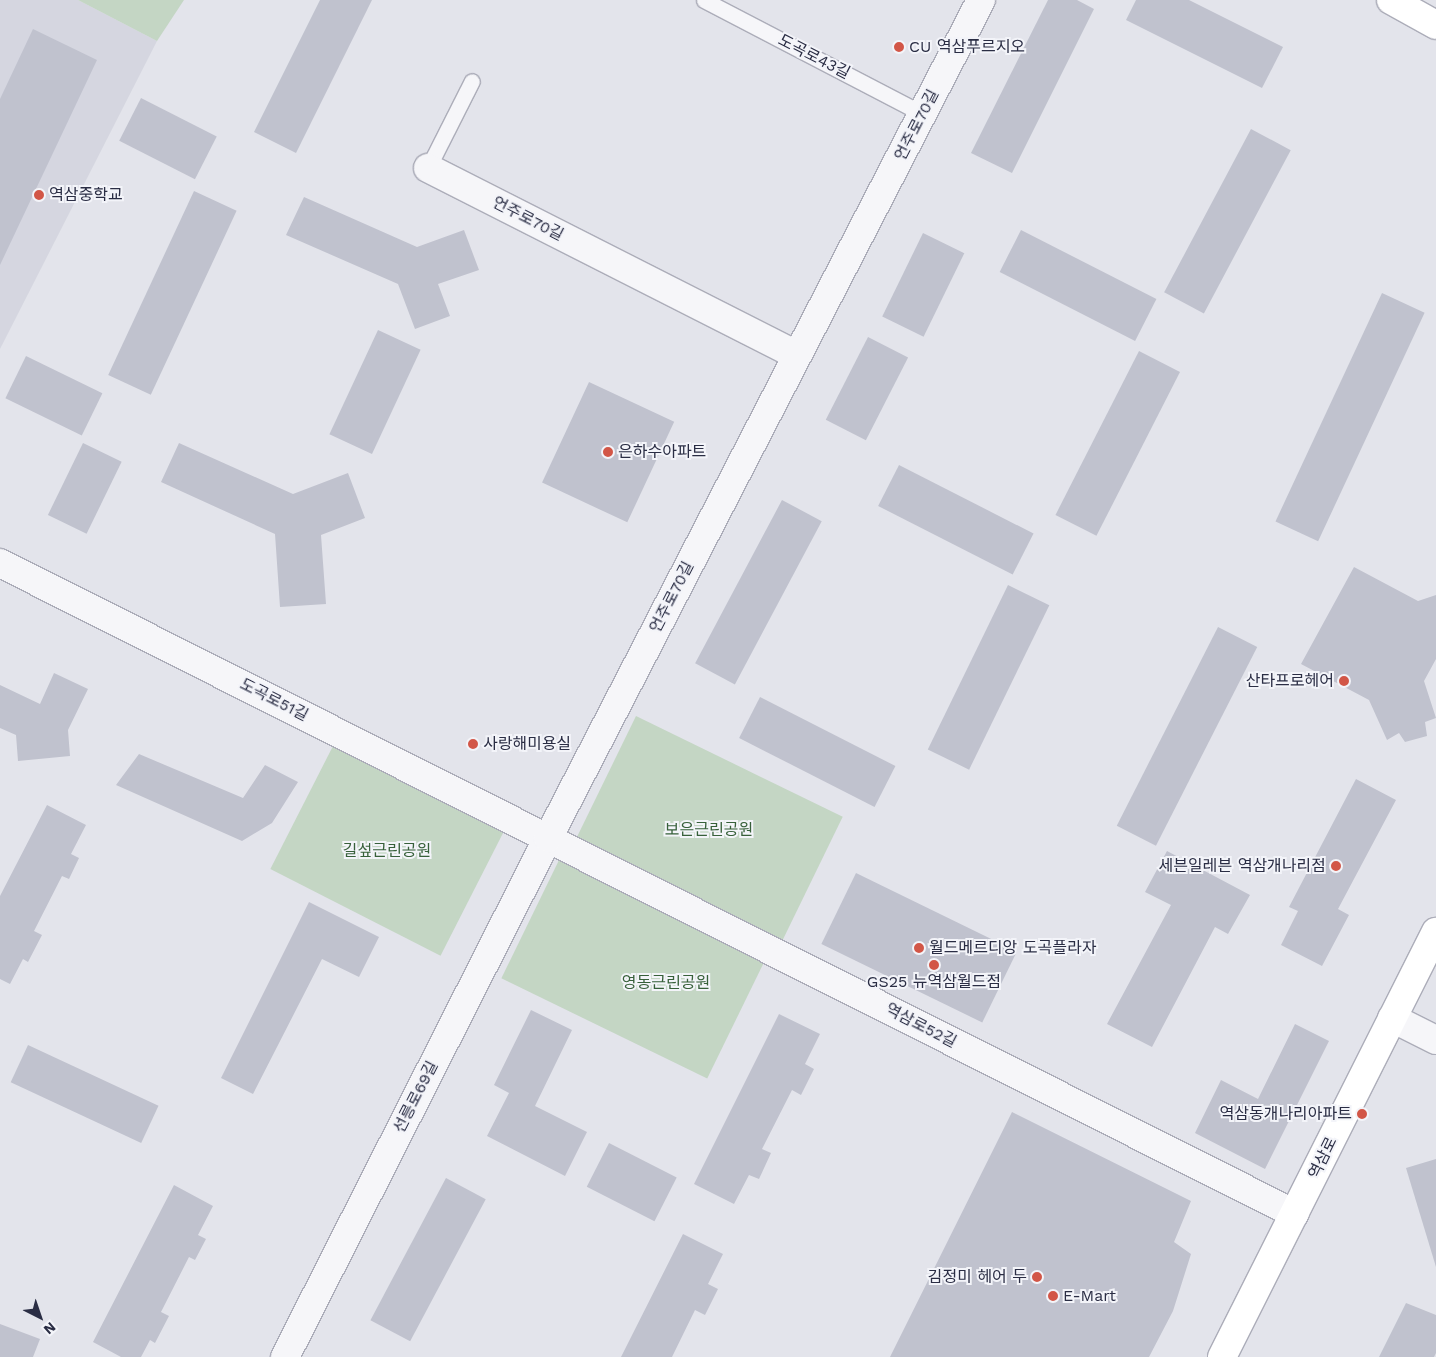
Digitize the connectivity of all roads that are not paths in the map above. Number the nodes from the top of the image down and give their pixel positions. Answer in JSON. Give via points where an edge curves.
{"nodes":[{"id":1,"x":704,"y":0,"type":"edge"},
{"id":2,"x":981,"y":0,"type":"edge"},
{"id":3,"x":1391,"y":0,"type":"edge"},
{"id":4,"x":1436,"y":25,"type":"edge"},
{"id":5,"x":472,"y":81,"type":"dead end"},
{"id":6,"x":923,"y":114,"type":"junction"},
{"id":7,"x":428,"y":168,"type":"joint"},
{"id":8,"x":796,"y":356,"type":"junction"},
{"id":9,"x":0,"y":563,"type":"edge"},
{"id":10,"x":548,"y":838,"type":"junction"},
{"id":11,"x":1436,"y":932,"type":"edge"},
{"id":12,"x":1392,"y":1018,"type":"junction"},
{"id":13,"x":1436,"y":1040,"type":"edge"},
{"id":14,"x":1295,"y":1214,"type":"junction"},
{"id":15,"x":284,"y":1357,"type":"edge"},
{"id":16,"x":1222,"y":1357,"type":"edge"}],
"edges":[{"from":1,"to":6,"type":"lane","name":"도곡로43길"},
{"from":2,"to":6,"type":"street","name":"언주로70길"},
{"from":3,"to":4,"type":"main road"},
{"from":5,"to":7,"type":"lane","name":"언주로70길"},
{"from":6,"to":8,"type":"street","name":"언주로70길"},
{"from":7,"to":8,"type":"street","name":"언주로70길"},
{"from":8,"to":10,"type":"street","name":"언주로70길"},
{"from":9,"to":10,"type":"street","name":"도곡로51길"},
{"from":10,"to":14,"type":"street","name":"역삼로52길"},
{"from":10,"to":15,"type":"street","name":"선릉로69길"},
{"from":11,"to":12,"type":"main road","name":"역삼로"},
{"from":12,"to":13,"type":"street"},
{"from":12,"to":14,"type":"main road","name":"역삼로"},
{"from":14,"to":16,"type":"main road","name":"역삼로"}]}
